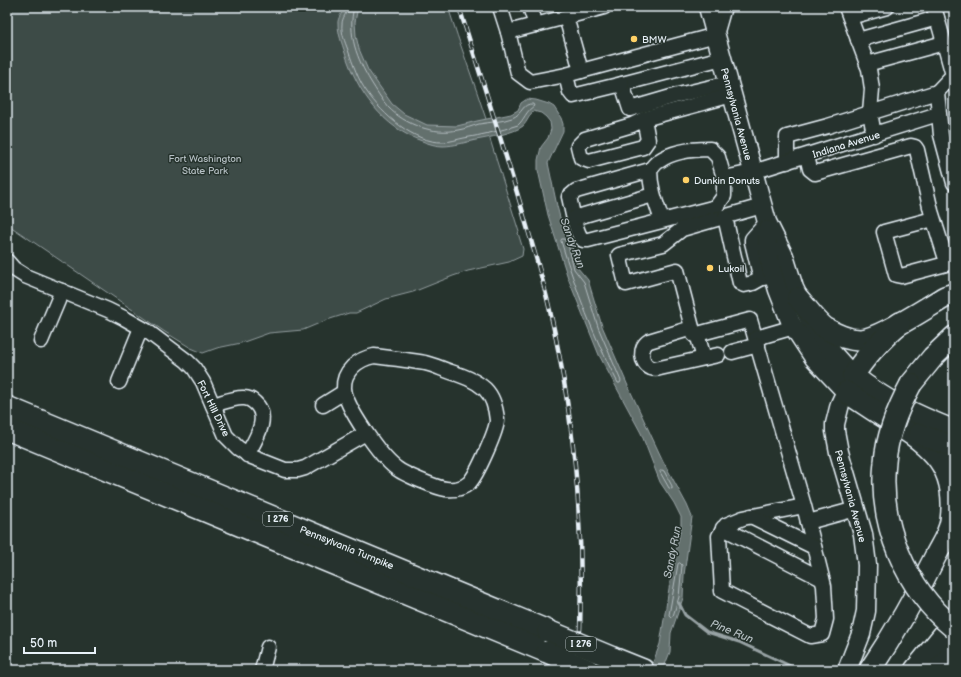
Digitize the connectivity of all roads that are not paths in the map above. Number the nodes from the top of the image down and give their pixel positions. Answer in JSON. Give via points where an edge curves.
{"nodes":[{"id":1,"x":500,"y":7,"type":"edge"},
{"id":2,"x":530,"y":7,"type":"edge"},
{"id":3,"x":604,"y":7,"type":"edge"},
{"id":4,"x":708,"y":7,"type":"edge"},
{"id":5,"x":724,"y":7,"type":"edge"},
{"id":6,"x":887,"y":7,"type":"edge"},
{"id":7,"x":848,"y":12,"type":"edge"},
{"id":8,"x":936,"y":13,"type":"edge"},
{"id":9,"x":566,"y":17,"type":"junction"},
{"id":10,"x":536,"y":25,"type":"junction"},
{"id":11,"x":508,"y":32,"type":"junction"},
{"id":12,"x":716,"y":35,"type":"junction"},
{"id":13,"x":858,"y":40,"type":"junction"},
{"id":14,"x":944,"y":43,"type":"junction"},
{"id":15,"x":722,"y":58,"type":"junction"},
{"id":16,"x":867,"y":64,"type":"junction"},
{"id":17,"x":581,"y":71,"type":"junction"},
{"id":18,"x":566,"y":75,"type":"junction"},
{"id":19,"x":622,"y":84,"type":"junction"},
{"id":20,"x":730,"y":89,"type":"junction"},
{"id":21,"x":936,"y":92,"type":"junction"},
{"id":22,"x":870,"y":112,"type":"junction"},
{"id":23,"x":938,"y":114,"type":"junction"},
{"id":24,"x":644,"y":119,"type":"junction"},
{"id":25,"x":910,"y":124,"type":"junction"},
{"id":26,"x":874,"y":135,"type":"junction"},
{"id":27,"x":915,"y":147,"type":"junction"},
{"id":28,"x":807,"y":156,"type":"junction"},
{"id":29,"x":787,"y":162,"type":"junction"},
{"id":30,"x":650,"y":170,"type":"junction"},
{"id":31,"x":753,"y":172,"type":"junction"},
{"id":32,"x":724,"y":178,"type":"junction"},
{"id":33,"x":954,"y":183,"type":"edge"},
{"id":34,"x":653,"y":196,"type":"junction"},
{"id":35,"x":764,"y":214,"type":"junction"},
{"id":36,"x":725,"y":217,"type":"junction"},
{"id":37,"x":574,"y":218,"type":"junction"},
{"id":38,"x":933,"y":219,"type":"junction"},
{"id":39,"x":662,"y":220,"type":"junction"},
{"id":40,"x":7,"y":261,"type":"edge"},
{"id":41,"x":768,"y":277,"type":"junction"},
{"id":42,"x":62,"y":291,"type":"junction"},
{"id":43,"x":954,"y":294,"type":"edge"},
{"id":44,"x":798,"y":298,"type":"junction"},
{"id":45,"x":900,"y":323,"type":"junction"},
{"id":46,"x":794,"y":327,"type":"junction"},
{"id":47,"x":141,"y":328,"type":"junction"},
{"id":48,"x":695,"y":331,"type":"junction"},
{"id":49,"x":954,"y":338,"type":"edge"},
{"id":50,"x":41,"y":341,"type":"dead end"},
{"id":51,"x":757,"y":341,"type":"junction"},
{"id":52,"x":732,"y":352,"type":"dead end"},
{"id":53,"x":119,"y":382,"type":"dead end"},
{"id":54,"x":850,"y":384,"type":"junction"},
{"id":55,"x":344,"y":392,"type":"junction"},
{"id":56,"x":213,"y":405,"type":"junction"},
{"id":57,"x":323,"y":405,"type":"dead end"},
{"id":58,"x":7,"y":407,"type":"edge"},
{"id":59,"x":898,"y":425,"type":"junction"},
{"id":60,"x":7,"y":428,"type":"edge"},
{"id":61,"x":954,"y":431,"type":"edge"},
{"id":62,"x":366,"y":433,"type":"junction"},
{"id":63,"x":954,"y":447,"type":"edge"},
{"id":64,"x":247,"y":455,"type":"junction"},
{"id":65,"x":804,"y":506,"type":"junction"},
{"id":66,"x":856,"y":509,"type":"junction"},
{"id":67,"x":751,"y":516,"type":"junction"},
{"id":68,"x":808,"y":522,"type":"junction"},
{"id":69,"x":723,"y":528,"type":"junction"},
{"id":70,"x":814,"y":547,"type":"junction"},
{"id":71,"x":822,"y":579,"type":"junction"},
{"id":72,"x":954,"y":622,"type":"edge"},
{"id":73,"x":954,"y":627,"type":"edge"},
{"id":74,"x":268,"y":647,"type":"dead end"},
{"id":75,"x":954,"y":652,"type":"edge"},
{"id":76,"x":262,"y":670,"type":"edge"},
{"id":77,"x":588,"y":670,"type":"edge"},
{"id":78,"x":643,"y":670,"type":"edge"},
{"id":79,"x":847,"y":670,"type":"edge"},
{"id":80,"x":870,"y":670,"type":"edge"},
{"id":81,"x":915,"y":670,"type":"edge"},
{"id":82,"x":938,"y":670,"type":"edge"}],
"edges":[{"from":1,"to":11,"type":"street"},
{"from":2,"to":10,"type":"street"},
{"from":3,"to":9,"type":"street"},
{"from":4,"to":12,"type":"main road","name":"Pennsylvania Avenue"},
{"from":5,"to":12,"type":"street"},
{"from":6,"to":7,"type":"street"},
{"from":7,"to":13,"type":"street"},
{"from":8,"to":13,"type":"street"},
{"from":8,"to":14,"type":"street"},
{"from":9,"to":10,"type":"street"},
{"from":9,"to":17,"type":"street"},
{"from":10,"to":11,"type":"street"},
{"from":11,"to":18,"type":"street","via":[[518,73],[524,78],[530,82]]},
{"from":12,"to":15,"type":"main road","name":"Pennsylvania Avenue"},
{"from":12,"to":17,"type":"street"},
{"from":13,"to":16,"type":"street"},
{"from":14,"to":16,"type":"street"},
{"from":14,"to":21,"type":"street","via":[[953,76]]},
{"from":15,"to":19,"type":"street"},
{"from":15,"to":20,"type":"main road","name":"Pennsylvania Avenue"},
{"from":16,"to":22,"type":"street","via":[[872,89]]},
{"from":17,"to":18,"type":"street"},
{"from":18,"to":19,"type":"street","via":[[573,96]]},
{"from":19,"to":20,"type":"street","via":[[630,109],[678,95]]},
{"from":20,"to":24,"type":"street"},
{"from":20,"to":31,"type":"main road","name":"Pennsylvania Avenue"},
{"from":21,"to":22,"type":"street"},
{"from":21,"to":23,"type":"street"},
{"from":22,"to":26,"type":"street"},
{"from":22,"to":29,"type":"street","via":[[787,137]]},
{"from":23,"to":25,"type":"street","name":"Indiana Avenue"},
{"from":23,"to":33,"type":"street"},
{"from":24,"to":24,"type":"street","via":[[585,139],[578,146],[581,158],[589,161],[642,147],[648,140]]},
{"from":25,"to":26,"type":"street","name":"Indiana Avenue"},
{"from":25,"to":27,"type":"street"},
{"from":26,"to":28,"type":"street","name":"Indiana Avenue"},
{"from":27,"to":28,"type":"street","via":[[911,146],[815,174],[810,169]]},
{"from":27,"to":38,"type":"street"},
{"from":28,"to":29,"type":"street","name":"Indiana Avenue"},
{"from":29,"to":31,"type":"street","name":"Indiana Avenue"},
{"from":30,"to":32,"type":"street","via":[[658,161],[672,155],[710,149],[718,157]]},
{"from":30,"to":34,"type":"street"},
{"from":30,"to":37,"type":"street","via":[[576,191],[569,197]]},
{"from":31,"to":32,"type":"street","name":"Indiana Avenue"},
{"from":31,"to":35,"type":"main road","name":"Pennsylvania Avenue"},
{"from":32,"to":39,"type":"street","via":[[724,196],[716,206]]},
{"from":34,"to":37,"type":"street"},
{"from":34,"to":39,"type":"street"},
{"from":35,"to":36,"type":"street"},
{"from":35,"to":41,"type":"main road","name":"Pennsylvania Avenue","via":[[769,260]]},
{"from":35,"to":44,"type":"main road","name":"Pennsylvania Avenue","via":[[784,256]]},
{"from":36,"to":41,"type":"street","via":[[740,283],[744,285]]},
{"from":36,"to":48,"type":"street","via":[[682,229],[663,244],[619,255],[626,284],[677,270]]},
{"from":37,"to":39,"type":"street","via":[[583,240]]},
{"from":38,"to":38,"type":"street","via":[[946,264],[901,276],[896,275],[884,232]]},
{"from":40,"to":42,"type":"street","name":"Fort Hill Drive","via":[[25,276]]},
{"from":41,"to":46,"type":"main road","name":"Pennsylvania Avenue"},
{"from":42,"to":47,"type":"street","name":"Fort Hill Drive","via":[[108,310]]},
{"from":42,"to":50,"type":"street"},
{"from":43,"to":45,"type":"highway"},
{"from":44,"to":45,"type":"highway","via":[[826,328],[849,338],[861,340],[872,337]]},
{"from":44,"to":54,"type":"main road","name":"Pennsylvania Avenue"},
{"from":45,"to":54,"type":"highway","via":[[864,360]]},
{"from":46,"to":51,"type":"street"},
{"from":46,"to":54,"type":"main road","name":"Pennsylvania Avenue","via":[[814,358]]},
{"from":47,"to":53,"type":"street"},
{"from":47,"to":56,"type":"street","name":"Fort Hill Drive","via":[[191,364],[203,382]]},
{"from":48,"to":48,"type":"street","via":[[648,341],[642,348],[646,365],[652,369],[711,357]]},
{"from":48,"to":51,"type":"street","via":[[750,320]]},
{"from":49,"to":73,"type":"highway","bridge":true,"via":[[933,356],[911,384],[898,411],[887,448],[884,478],[887,512],[896,547],[906,571],[922,596]]},
{"from":51,"to":52,"type":"street"},
{"from":51,"to":65,"type":"street"},
{"from":54,"to":59,"type":"highway","via":[[868,407]]},
{"from":54,"to":61,"type":"highway","via":[[877,394],[891,403]]},
{"from":54,"to":66,"type":"main road","name":"Pennsylvania Avenue","via":[[837,414],[835,431]]},
{"from":55,"to":57,"type":"street"},
{"from":55,"to":62,"type":"street","via":[[346,400]]},
{"from":55,"to":62,"type":"street","via":[[344,381],[348,372],[368,357],[426,364],[468,377],[480,385],[491,397],[497,421],[496,429],[474,476],[468,484],[457,489],[445,489],[398,470]]},
{"from":56,"to":64,"type":"street","name":"Fort Hill Drive","via":[[226,436]]},
{"from":56,"to":64,"type":"street","via":[[243,398],[257,404],[262,413],[260,429]]},
{"from":58,"to":78,"type":"highway","name":"Pennsylvania Turnpike","number":"I 276","bridge":true},
{"from":59,"to":63,"type":"highway"},
{"from":59,"to":80,"type":"highway","via":[[930,449],[942,465],[948,476],[951,493],[951,522],[908,610]]},
{"from":60,"to":77,"type":"highway","name":"Pennsylvania Turnpike","number":"I 276","bridge":true},
{"from":62,"to":64,"type":"street","name":"Fort Hill Drive","via":[[298,470],[285,470]]},
{"from":65,"to":67,"type":"street"},
{"from":65,"to":68,"type":"street"},
{"from":66,"to":68,"type":"street"},
{"from":66,"to":79,"type":"main road","name":"Pennsylvania Avenue","via":[[866,552],[866,611],[861,634]]},
{"from":67,"to":69,"type":"street"},
{"from":67,"to":70,"type":"street"},
{"from":68,"to":70,"type":"street"},
{"from":69,"to":71,"type":"street"},
{"from":69,"to":71,"type":"street","via":[[719,536],[722,591],[810,636],[822,634],[826,619]]},
{"from":70,"to":71,"type":"street"},
{"from":72,"to":81,"type":"highway"},
{"from":73,"to":81,"type":"highway"},
{"from":74,"to":76,"type":"street"},
{"from":75,"to":82,"type":"highway"}]}
